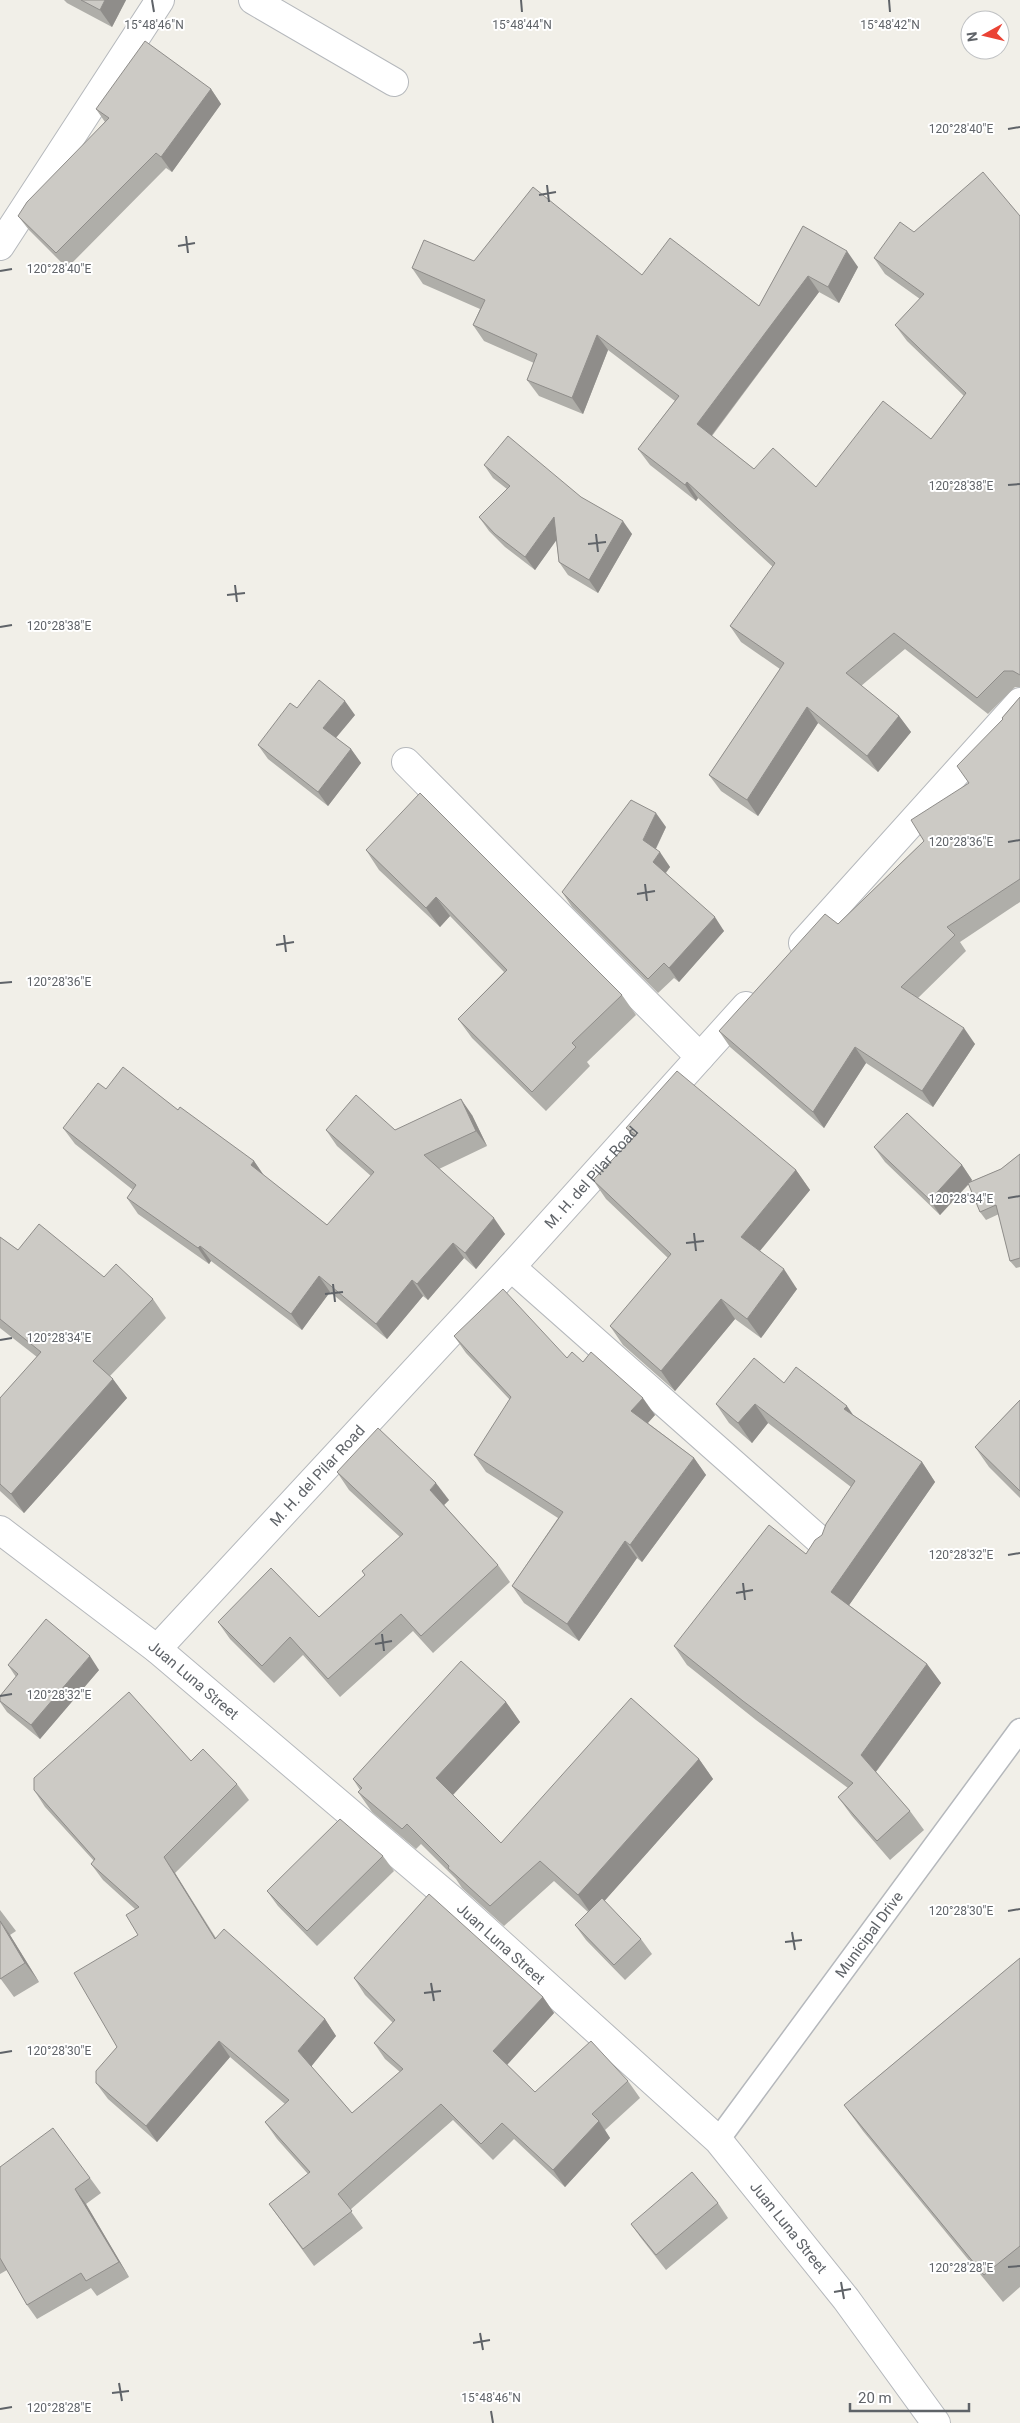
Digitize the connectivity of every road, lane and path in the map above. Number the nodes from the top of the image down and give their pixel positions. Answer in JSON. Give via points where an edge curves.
{"nodes":[{"id":1,"x":160,"y":0,"type":"edge"},
{"id":2,"x":253,"y":0,"type":"edge"},
{"id":3,"x":394,"y":82,"type":"dead end"},
{"id":4,"x":0,"y":246,"type":"edge"},
{"id":5,"x":1020,"y":702,"type":"edge"},
{"id":6,"x":406,"y":762,"type":"dead end"},
{"id":7,"x":786,"y":961,"type":"edge"},
{"id":8,"x":760,"y":991,"type":"edge"},
{"id":9,"x":700,"y":1057,"type":"junction"},
{"id":10,"x":511,"y":1267,"type":"junction"},
{"id":11,"x":0,"y":1530,"type":"edge"},
{"id":12,"x":824,"y":1544,"type":"edge"},
{"id":13,"x":157,"y":1649,"type":"junction"},
{"id":14,"x":1020,"y":1730,"type":"edge"},
{"id":15,"x":718,"y":2140,"type":"junction"},
{"id":16,"x":936,"y":2423,"type":"edge"}],
"edges":[{"from":1,"to":4,"type":"street"},
{"from":2,"to":3,"type":"street"},
{"from":5,"to":7,"type":"street"},
{"from":6,"to":9,"type":"street"},
{"from":8,"to":9,"type":"street","name":"M. H. del Pilar Road"},
{"from":9,"to":10,"type":"street","name":"M. H. del Pilar Road"},
{"from":10,"to":12,"type":"street"},
{"from":10,"to":13,"type":"street","name":"M. H. del Pilar Road"},
{"from":11,"to":13,"type":"street","name":"Juan Luna Street"},
{"from":13,"to":15,"type":"street","name":"Juan Luna Street","via":[[450,1898]]},
{"from":14,"to":15,"type":"lane","name":"Municipal Drive"},
{"from":15,"to":16,"type":"street","name":"Juan Luna Street","via":[[846,2299]]}]}
